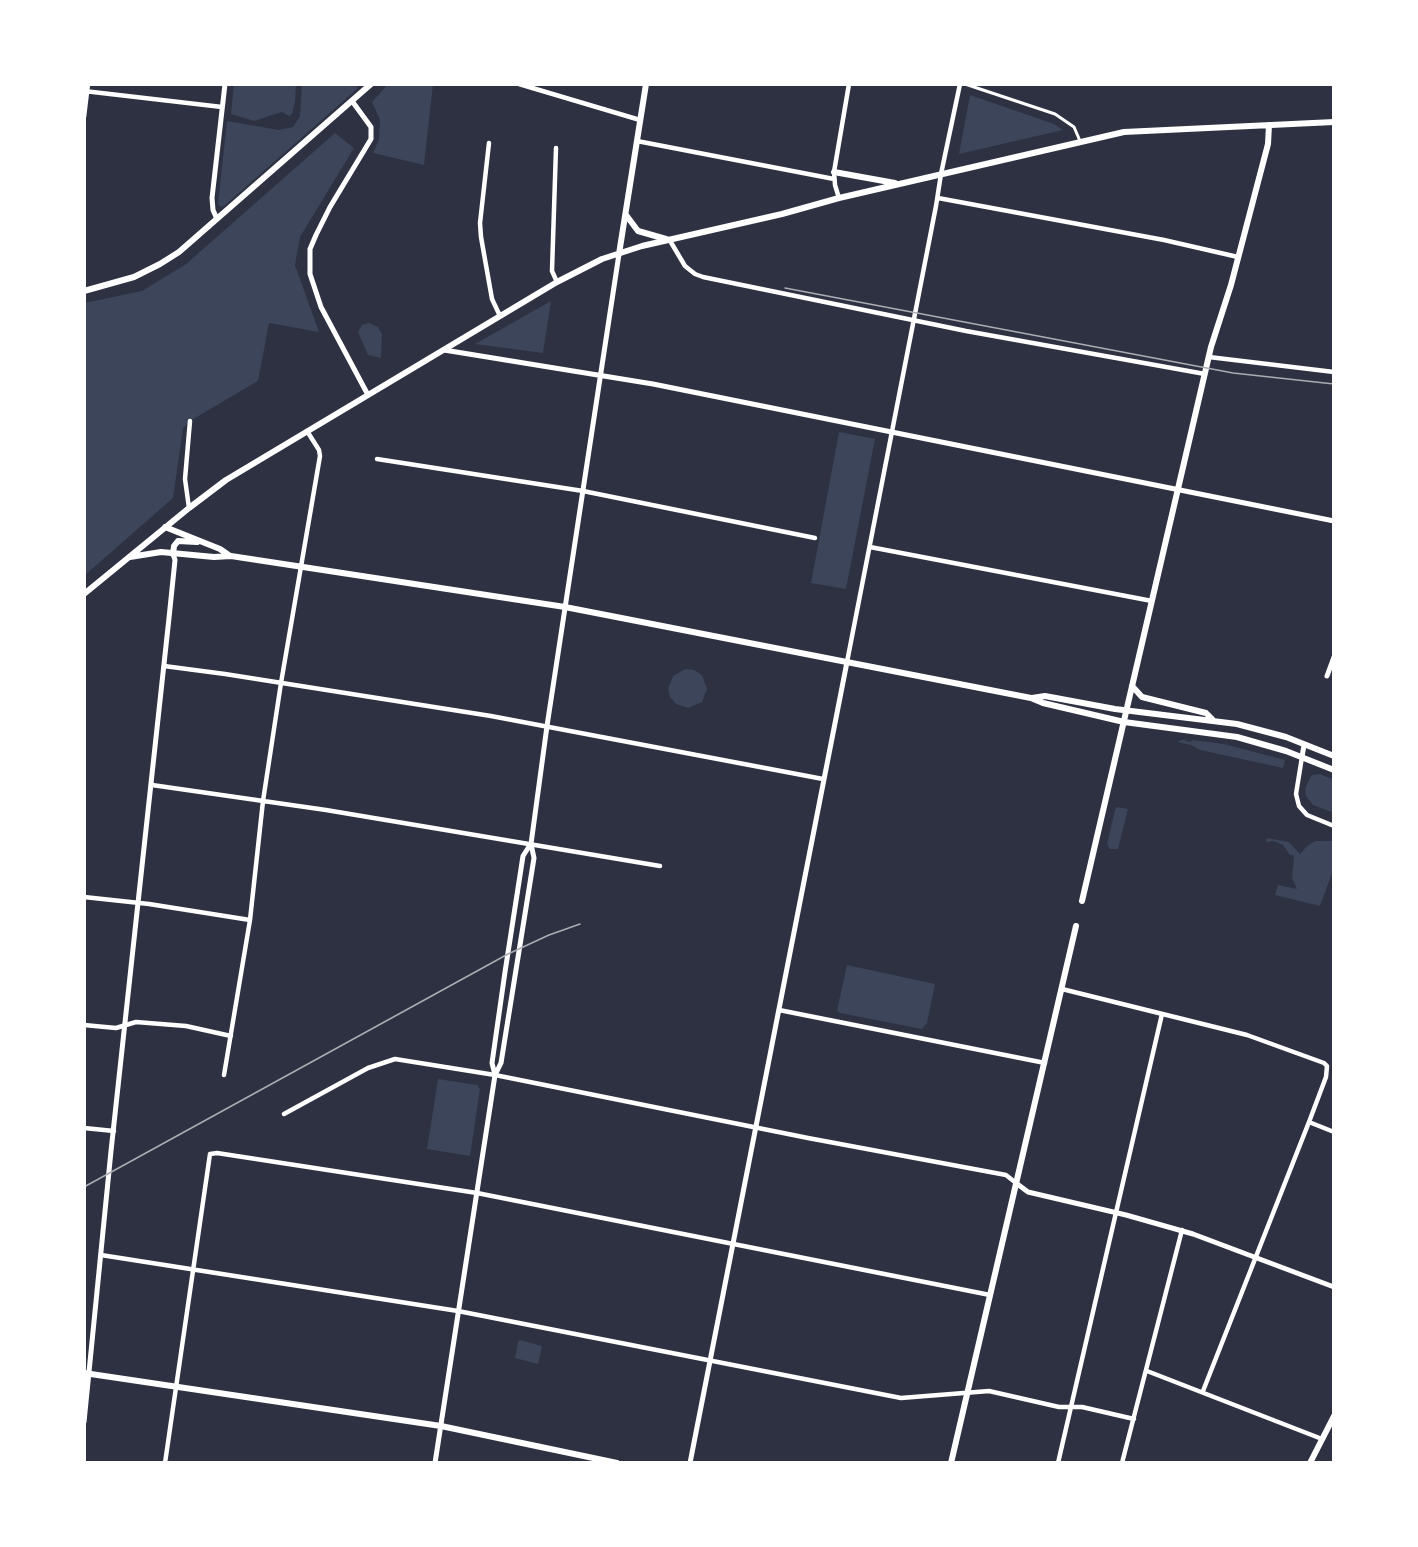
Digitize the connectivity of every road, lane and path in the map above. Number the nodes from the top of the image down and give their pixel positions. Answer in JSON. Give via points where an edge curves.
{"nodes":[{"id":1,"x":88,"y":84,"type":"edge"},
{"id":2,"x":225,"y":84,"type":"edge"},
{"id":3,"x":371,"y":84,"type":"edge"},
{"id":4,"x":519,"y":84,"type":"edge"},
{"id":5,"x":646,"y":84,"type":"edge"},
{"id":6,"x":849,"y":84,"type":"edge"},
{"id":7,"x":960,"y":84,"type":"edge"},
{"id":8,"x":965,"y":84,"type":"edge"},
{"id":9,"x":85,"y":91,"type":"edge"},
{"id":10,"x":352,"y":101,"type":"junction"},
{"id":11,"x":222,"y":107,"type":"junction"},
{"id":12,"x":84,"y":117,"type":"edge"},
{"id":13,"x":640,"y":120,"type":"junction"},
{"id":14,"x":1334,"y":122,"type":"edge"},
{"id":15,"x":1269,"y":125,"type":"junction"},
{"id":16,"x":637,"y":141,"type":"junction"},
{"id":17,"x":1080,"y":141,"type":"junction"},
{"id":18,"x":489,"y":143,"type":"dead end"},
{"id":19,"x":556,"y":148,"type":"dead end"},
{"id":20,"x":834,"y":171,"type":"junction"},
{"id":21,"x":941,"y":174,"type":"junction"},
{"id":22,"x":834,"y":179,"type":"junction"},
{"id":23,"x":901,"y":183,"type":"junction"},
{"id":24,"x":838,"y":198,"type":"junction"},
{"id":25,"x":938,"y":198,"type":"junction"},
{"id":26,"x":626,"y":214,"type":"junction"},
{"id":27,"x":217,"y":219,"type":"junction"},
{"id":28,"x":669,"y":239,"type":"junction"},
{"id":29,"x":619,"y":254,"type":"junction"},
{"id":30,"x":1238,"y":257,"type":"junction"},
{"id":31,"x":557,"y":282,"type":"junction"},
{"id":32,"x":84,"y":291,"type":"edge"},
{"id":33,"x":500,"y":316,"type":"junction"},
{"id":34,"x":914,"y":320,"type":"junction"},
{"id":35,"x":444,"y":350,"type":"junction"},
{"id":36,"x":1209,"y":357,"type":"junction"},
{"id":37,"x":1334,"y":372,"type":"edge"},
{"id":38,"x":601,"y":374,"type":"junction"},
{"id":39,"x":1205,"y":374,"type":"junction"},
{"id":40,"x":368,"y":395,"type":"junction"},
{"id":41,"x":190,"y":421,"type":"dead end"},
{"id":42,"x":307,"y":431,"type":"junction"},
{"id":43,"x":892,"y":432,"type":"junction"},
{"id":44,"x":377,"y":459,"type":"dead end"},
{"id":45,"x":1179,"y":488,"type":"junction"},
{"id":46,"x":583,"y":491,"type":"junction"},
{"id":47,"x":189,"y":508,"type":"junction"},
{"id":48,"x":1334,"y":521,"type":"edge"},
{"id":49,"x":165,"y":527,"type":"junction"},
{"id":50,"x":815,"y":538,"type":"dead end"},
{"id":51,"x":198,"y":542,"type":"junction"},
{"id":52,"x":870,"y":547,"type":"junction"},
{"id":53,"x":173,"y":554,"type":"junction"},
{"id":54,"x":231,"y":556,"type":"junction"},
{"id":55,"x":129,"y":557,"type":"junction"},
{"id":56,"x":301,"y":567,"type":"junction"},
{"id":57,"x":84,"y":594,"type":"edge"},
{"id":58,"x":1152,"y":602,"type":"junction"},
{"id":59,"x":566,"y":607,"type":"junction"},
{"id":60,"x":1334,"y":657,"type":"edge"},
{"id":61,"x":847,"y":662,"type":"junction"},
{"id":62,"x":164,"y":666,"type":"junction"},
{"id":63,"x":1327,"y":676,"type":"dead end"},
{"id":64,"x":282,"y":683,"type":"junction"},
{"id":65,"x":1132,"y":686,"type":"junction"},
{"id":66,"x":1031,"y":698,"type":"junction"},
{"id":67,"x":1126,"y":711,"type":"junction"},
{"id":68,"x":1212,"y":720,"type":"junction"},
{"id":69,"x":1124,"y":722,"type":"junction"},
{"id":70,"x":547,"y":726,"type":"junction"},
{"id":71,"x":1304,"y":744,"type":"junction"},
{"id":72,"x":1334,"y":756,"type":"edge"},
{"id":73,"x":1302,"y":757,"type":"junction"},
{"id":74,"x":1334,"y":770,"type":"edge"},
{"id":75,"x":823,"y":779,"type":"junction"},
{"id":76,"x":152,"y":785,"type":"junction"},
{"id":77,"x":263,"y":801,"type":"junction"},
{"id":78,"x":1334,"y":826,"type":"edge"},
{"id":79,"x":531,"y":844,"type":"junction"},
{"id":80,"x":660,"y":866,"type":"dead end"},
{"id":81,"x":84,"y":897,"type":"edge"},
{"id":82,"x":1082,"y":901,"type":"dead end"},
{"id":83,"x":139,"y":903,"type":"junction"},
{"id":84,"x":250,"y":920,"type":"junction"},
{"id":85,"x":1076,"y":926,"type":"dead end"},
{"id":86,"x":1062,"y":989,"type":"junction"},
{"id":87,"x":779,"y":1010,"type":"junction"},
{"id":88,"x":1162,"y":1014,"type":"junction"},
{"id":89,"x":84,"y":1025,"type":"edge"},
{"id":90,"x":125,"y":1026,"type":"junction"},
{"id":91,"x":231,"y":1036,"type":"junction"},
{"id":92,"x":1045,"y":1062,"type":"junction"},
{"id":93,"x":224,"y":1075,"type":"dead end"},
{"id":94,"x":495,"y":1076,"type":"junction"},
{"id":95,"x":284,"y":1114,"type":"dead end"},
{"id":96,"x":1309,"y":1122,"type":"junction"},
{"id":97,"x":84,"y":1128,"type":"edge"},
{"id":98,"x":756,"y":1128,"type":"junction"},
{"id":99,"x":114,"y":1131,"type":"junction"},
{"id":100,"x":1334,"y":1132,"type":"edge"},
{"id":101,"x":1016,"y":1184,"type":"junction"},
{"id":102,"x":477,"y":1193,"type":"junction"},
{"id":103,"x":1115,"y":1212,"type":"junction"},
{"id":104,"x":1182,"y":1230,"type":"junction"},
{"id":105,"x":733,"y":1244,"type":"junction"},
{"id":106,"x":101,"y":1255,"type":"junction"},
{"id":107,"x":1256,"y":1257,"type":"junction"},
{"id":108,"x":193,"y":1270,"type":"junction"},
{"id":109,"x":1334,"y":1287,"type":"edge"},
{"id":110,"x":990,"y":1295,"type":"junction"},
{"id":111,"x":458,"y":1311,"type":"junction"},
{"id":112,"x":710,"y":1360,"type":"junction"},
{"id":113,"x":1147,"y":1371,"type":"junction"},
{"id":114,"x":87,"y":1373,"type":"edge"},
{"id":115,"x":176,"y":1387,"type":"junction"},
{"id":116,"x":1203,"y":1391,"type":"junction"},
{"id":117,"x":967,"y":1392,"type":"junction"},
{"id":118,"x":1071,"y":1407,"type":"junction"},
{"id":119,"x":1334,"y":1416,"type":"edge"},
{"id":120,"x":1134,"y":1419,"type":"junction"},
{"id":121,"x":84,"y":1422,"type":"edge"},
{"id":122,"x":441,"y":1426,"type":"junction"},
{"id":123,"x":1322,"y":1439,"type":"junction"},
{"id":124,"x":165,"y":1463,"type":"edge"},
{"id":125,"x":435,"y":1463,"type":"edge"},
{"id":126,"x":617,"y":1463,"type":"edge"},
{"id":127,"x":690,"y":1463,"type":"edge"},
{"id":128,"x":951,"y":1463,"type":"edge"},
{"id":129,"x":1058,"y":1463,"type":"edge"},
{"id":130,"x":1122,"y":1463,"type":"edge"},
{"id":131,"x":1310,"y":1463,"type":"edge"}],
"edges":[{"from":1,"to":9,"type":"street"},
{"from":2,"to":11,"type":"street"},
{"from":3,"to":10,"type":"main road"},
{"from":4,"to":13,"type":"street"},
{"from":5,"to":13,"type":"main road"},
{"from":6,"to":20,"type":"street"},
{"from":7,"to":21,"type":"street"},
{"from":8,"to":17,"type":"street","via":[[1055,114],[1074,127]]},
{"from":9,"to":11,"type":"street"},
{"from":9,"to":12,"type":"street"},
{"from":10,"to":27,"type":"main road"},
{"from":10,"to":40,"type":"street","via":[[371,127],[371,139],[316,235],[310,249],[310,274],[321,307]]},
{"from":11,"to":27,"type":"street","via":[[212,198]]},
{"from":13,"to":16,"type":"main road"},
{"from":14,"to":15,"type":"main road"},
{"from":15,"to":17,"type":"main road","via":[[1124,132]]},
{"from":15,"to":30,"type":"main road","via":[[1268,144]]},
{"from":16,"to":22,"type":"street"},
{"from":16,"to":26,"type":"main road"},
{"from":17,"to":21,"type":"main road"},
{"from":18,"to":33,"type":"street","via":[[480,223],[492,299]]},
{"from":19,"to":31,"type":"street","via":[[552,271]]},
{"from":20,"to":22,"type":"street"},
{"from":20,"to":23,"type":"main road"},
{"from":21,"to":23,"type":"main road"},
{"from":21,"to":25,"type":"street"},
{"from":22,"to":24,"type":"street"},
{"from":23,"to":24,"type":"main road"},
{"from":24,"to":28,"type":"main road"},
{"from":25,"to":30,"type":"street"},
{"from":25,"to":34,"type":"street"},
{"from":26,"to":28,"type":"main road","via":[[638,231]]},
{"from":26,"to":29,"type":"main road"},
{"from":27,"to":32,"type":"main road","via":[[160,264],[116,283]]},
{"from":28,"to":29,"type":"main road"},
{"from":28,"to":34,"type":"street","via":[[686,266],[703,277]]},
{"from":29,"to":31,"type":"main road"},
{"from":29,"to":38,"type":"street"},
{"from":30,"to":36,"type":"main road"},
{"from":31,"to":33,"type":"main road"},
{"from":33,"to":35,"type":"main road"},
{"from":34,"to":39,"type":"street"},
{"from":34,"to":43,"type":"street"},
{"from":35,"to":38,"type":"street"},
{"from":35,"to":40,"type":"main road"},
{"from":36,"to":37,"type":"street"},
{"from":36,"to":39,"type":"main road"},
{"from":38,"to":43,"type":"street"},
{"from":38,"to":46,"type":"street"},
{"from":39,"to":45,"type":"main road"},
{"from":40,"to":42,"type":"main road"},
{"from":41,"to":47,"type":"street","via":[[185,479]]},
{"from":42,"to":47,"type":"main road","via":[[226,480]]},
{"from":42,"to":56,"type":"street","via":[[320,456]]},
{"from":43,"to":45,"type":"street"},
{"from":43,"to":52,"type":"street"},
{"from":44,"to":46,"type":"street"},
{"from":45,"to":48,"type":"street"},
{"from":45,"to":58,"type":"main road"},
{"from":46,"to":50,"type":"street"},
{"from":46,"to":59,"type":"street"},
{"from":47,"to":49,"type":"main road"},
{"from":49,"to":51,"type":"main road"},
{"from":49,"to":55,"type":"main road"},
{"from":51,"to":53,"type":"main road","via":[[178,541]]},
{"from":51,"to":54,"type":"main road"},
{"from":52,"to":58,"type":"street"},
{"from":52,"to":61,"type":"street"},
{"from":53,"to":54,"type":"main road"},
{"from":53,"to":55,"type":"main road"},
{"from":53,"to":62,"type":"street"},
{"from":54,"to":56,"type":"main road"},
{"from":55,"to":57,"type":"main road"},
{"from":56,"to":59,"type":"main road"},
{"from":56,"to":64,"type":"street"},
{"from":58,"to":65,"type":"main road"},
{"from":59,"to":61,"type":"main road"},
{"from":59,"to":70,"type":"street"},
{"from":60,"to":63,"type":"street"},
{"from":61,"to":66,"type":"main road"},
{"from":61,"to":75,"type":"street"},
{"from":62,"to":64,"type":"street"},
{"from":62,"to":76,"type":"street"},
{"from":64,"to":70,"type":"street"},
{"from":64,"to":77,"type":"street"},
{"from":65,"to":67,"type":"main road"},
{"from":65,"to":68,"type":"main road","via":[[1142,697],[1206,712]]},
{"from":66,"to":67,"type":"main road","via":[[1045,696]]},
{"from":66,"to":69,"type":"main road"},
{"from":67,"to":68,"type":"main road"},
{"from":67,"to":69,"type":"main road"},
{"from":68,"to":71,"type":"main road"},
{"from":69,"to":73,"type":"main road","via":[[1237,737]]},
{"from":69,"to":82,"type":"main road"},
{"from":70,"to":75,"type":"street"},
{"from":70,"to":79,"type":"street"},
{"from":71,"to":72,"type":"main road"},
{"from":71,"to":73,"type":"street"},
{"from":73,"to":74,"type":"main road"},
{"from":73,"to":78,"type":"street","via":[[1296,798],[1303,812]]},
{"from":75,"to":87,"type":"street"},
{"from":76,"to":77,"type":"street"},
{"from":76,"to":83,"type":"street"},
{"from":77,"to":79,"type":"street"},
{"from":77,"to":84,"type":"street"},
{"from":79,"to":80,"type":"street"},
{"from":79,"to":94,"type":"street","via":[[534,858],[520,949],[501,1063]]},
{"from":79,"to":94,"type":"street","via":[[524,856],[509,948],[492,1063]]},
{"from":81,"to":83,"type":"street"},
{"from":83,"to":84,"type":"street"},
{"from":83,"to":90,"type":"street"},
{"from":84,"to":91,"type":"street"},
{"from":85,"to":86,"type":"main road"},
{"from":86,"to":88,"type":"street"},
{"from":86,"to":92,"type":"main road"},
{"from":87,"to":92,"type":"street"},
{"from":87,"to":98,"type":"street"},
{"from":88,"to":96,"type":"street","via":[[1248,1035],[1324,1063],[1326,1077]]},
{"from":88,"to":103,"type":"street"},
{"from":89,"to":90,"type":"street"},
{"from":90,"to":91,"type":"street","via":[[136,1022],[172,1025]]},
{"from":90,"to":99,"type":"street"},
{"from":91,"to":93,"type":"street"},
{"from":92,"to":101,"type":"main road"},
{"from":94,"to":95,"type":"street","via":[[395,1059],[368,1068]]},
{"from":94,"to":98,"type":"street"},
{"from":94,"to":102,"type":"street"},
{"from":96,"to":100,"type":"street"},
{"from":96,"to":107,"type":"street"},
{"from":97,"to":99,"type":"street"},
{"from":98,"to":101,"type":"street","via":[[1006,1175]]},
{"from":98,"to":105,"type":"street"},
{"from":99,"to":106,"type":"street"},
{"from":101,"to":103,"type":"street","via":[[1028,1192]]},
{"from":101,"to":110,"type":"main road"},
{"from":102,"to":105,"type":"street"},
{"from":102,"to":108,"type":"street","via":[[210,1154]]},
{"from":102,"to":111,"type":"street"},
{"from":103,"to":104,"type":"street"},
{"from":103,"to":118,"type":"street"},
{"from":104,"to":107,"type":"street"},
{"from":104,"to":113,"type":"street"},
{"from":105,"to":110,"type":"street"},
{"from":105,"to":112,"type":"street"},
{"from":106,"to":108,"type":"street"},
{"from":106,"to":114,"type":"street"},
{"from":107,"to":109,"type":"street"},
{"from":107,"to":116,"type":"street"},
{"from":108,"to":111,"type":"street"},
{"from":108,"to":115,"type":"street"},
{"from":110,"to":117,"type":"main road"},
{"from":111,"to":112,"type":"street"},
{"from":111,"to":122,"type":"street"},
{"from":112,"to":117,"type":"street","via":[[901,1398]]},
{"from":112,"to":127,"type":"street"},
{"from":113,"to":116,"type":"street"},
{"from":113,"to":120,"type":"street"},
{"from":114,"to":115,"type":"main road"},
{"from":114,"to":121,"type":"street"},
{"from":115,"to":122,"type":"main road"},
{"from":115,"to":124,"type":"street"},
{"from":116,"to":123,"type":"street"},
{"from":117,"to":118,"type":"street","via":[[989,1391]]},
{"from":117,"to":128,"type":"main road"},
{"from":118,"to":120,"type":"street"},
{"from":118,"to":129,"type":"street"},
{"from":119,"to":123,"type":"main road"},
{"from":120,"to":130,"type":"street"},
{"from":122,"to":125,"type":"street"},
{"from":122,"to":126,"type":"main road"},
{"from":123,"to":131,"type":"main road"}]}
